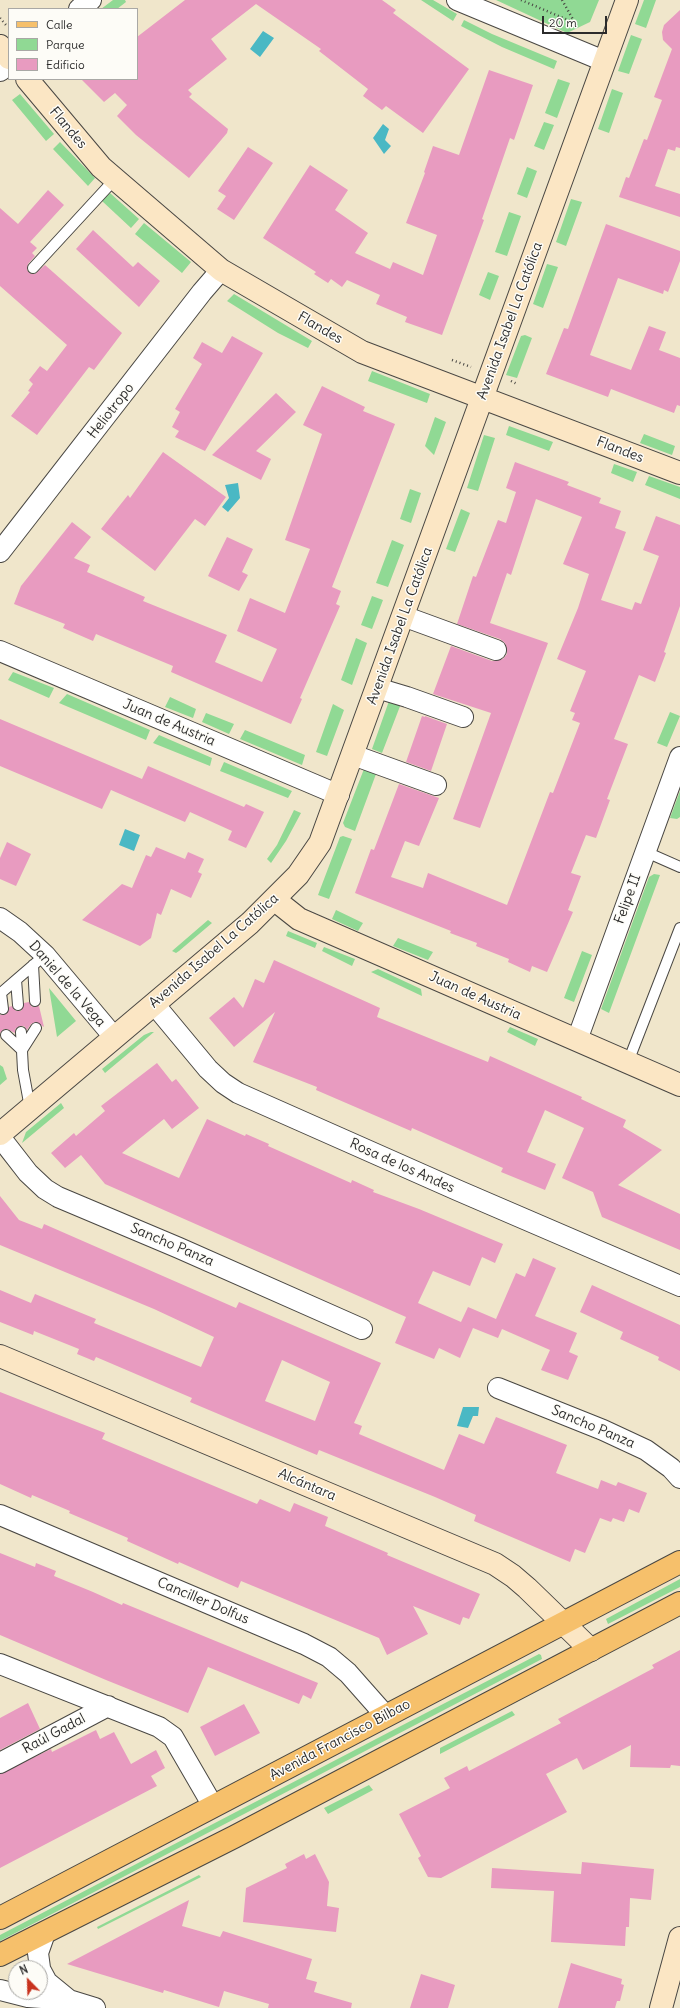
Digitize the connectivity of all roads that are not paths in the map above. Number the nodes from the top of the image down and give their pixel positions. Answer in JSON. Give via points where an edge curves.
{"nodes":[{"id":1,"x":91,"y":0,"type":"edge"},
{"id":2,"x":457,"y":0,"type":"edge"},
{"id":3,"x":626,"y":0,"type":"edge"},
{"id":4,"x":80,"y":8,"type":"edge"},
{"id":5,"x":0,"y":46,"type":"edge"},
{"id":6,"x":8,"y":57,"type":"edge"},
{"id":7,"x":604,"y":61,"type":"junction"},
{"id":8,"x":8,"y":65,"type":"edge"},
{"id":9,"x":0,"y":71,"type":"edge"},
{"id":10,"x":27,"y":80,"type":"edge"},
{"id":11,"x":115,"y":179,"type":"junction"},
{"id":12,"x":33,"y":268,"type":"dead end"},
{"id":13,"x":222,"y":270,"type":"junction"},
{"id":14,"x":482,"y":399,"type":"junction"},
{"id":15,"x":680,"y":473,"type":"edge"},
{"id":16,"x":0,"y":552,"type":"edge"},
{"id":17,"x":403,"y":616,"type":"junction"},
{"id":18,"x":496,"y":650,"type":"dead end"},
{"id":19,"x":0,"y":651,"type":"edge"},
{"id":20,"x":377,"y":688,"type":"junction"},
{"id":21,"x":463,"y":717,"type":"dead end"},
{"id":22,"x":353,"y":755,"type":"junction"},
{"id":23,"x":680,"y":756,"type":"edge"},
{"id":24,"x":436,"y":785,"type":"dead end"},
{"id":25,"x":339,"y":795,"type":"junction"},
{"id":26,"x":646,"y":852,"type":"junction"},
{"id":27,"x":680,"y":867,"type":"edge"},
{"id":28,"x":275,"y":900,"type":"junction"},
{"id":29,"x":0,"y":918,"type":"edge"},
{"id":30,"x":680,"y":928,"type":"edge"},
{"id":31,"x":39,"y":960,"type":"junction"},
{"id":32,"x":16,"y":980,"type":"junction"},
{"id":33,"x":35,"y":1001,"type":"dead end"},
{"id":34,"x":154,"y":1004,"type":"junction"},
{"id":35,"x":18,"y":1005,"type":"dead end"},
{"id":36,"x":3,"y":1009,"type":"dead end"},
{"id":37,"x":36,"y":1028,"type":"dead end"},
{"id":38,"x":21,"y":1032,"type":"dead end"},
{"id":39,"x":6,"y":1035,"type":"dead end"},
{"id":40,"x":114,"y":1037,"type":"junction"},
{"id":41,"x":577,"y":1040,"type":"junction"},
{"id":42,"x":22,"y":1050,"type":"junction"},
{"id":43,"x":628,"y":1062,"type":"junction"},
{"id":44,"x":680,"y":1085,"type":"edge"},
{"id":45,"x":30,"y":1108,"type":"junction"},
{"id":46,"x":0,"y":1134,"type":"edge"},
{"id":47,"x":0,"y":1137,"type":"edge"},
{"id":48,"x":680,"y":1286,"type":"edge"},
{"id":49,"x":362,"y":1329,"type":"dead end"},
{"id":50,"x":0,"y":1356,"type":"edge"},
{"id":51,"x":498,"y":1388,"type":"dead end"},
{"id":52,"x":680,"y":1478,"type":"edge"},
{"id":53,"x":0,"y":1515,"type":"edge"},
{"id":54,"x":680,"y":1562,"type":"edge"},
{"id":55,"x":680,"y":1603,"type":"edge"},
{"id":56,"x":564,"y":1623,"type":"junction"},
{"id":57,"x":591,"y":1650,"type":"junction"},
{"id":58,"x":0,"y":1664,"type":"edge"},
{"id":59,"x":108,"y":1706,"type":"junction"},
{"id":60,"x":386,"y":1716,"type":"junction"},
{"id":61,"x":0,"y":1763,"type":"edge"},
{"id":62,"x":213,"y":1806,"type":"junction"},
{"id":63,"x":0,"y":1918,"type":"edge"},
{"id":64,"x":45,"y":1933,"type":"junction"},
{"id":65,"x":679,"y":1943,"type":"edge"},
{"id":66,"x":0,"y":1955,"type":"edge"},
{"id":67,"x":39,"y":1960,"type":"edge"},
{"id":68,"x":48,"y":1983,"type":"edge"},
{"id":69,"x":0,"y":1990,"type":"edge"},
{"id":70,"x":69,"y":2000,"type":"junction"},
{"id":71,"x":95,"y":2008,"type":"edge"},
{"id":72,"x":661,"y":2008,"type":"edge"}],
"edges":[{"from":1,"to":4,"type":"street"},
{"from":2,"to":7,"type":"street"},
{"from":3,"to":7,"type":"street","name":"Avenida Isabel La Católica"},
{"from":5,"to":6,"type":"street"},
{"from":7,"to":14,"type":"street","name":"Avenida Isabel La Católica"},
{"from":8,"to":9,"type":"street"},
{"from":10,"to":11,"type":"street","name":"Flandes","via":[[101,167]]},
{"from":11,"to":12,"type":"lane"},
{"from":11,"to":13,"type":"street","name":"Flandes"},
{"from":13,"to":14,"type":"street","name":"Flandes","via":[[362,352]]},
{"from":13,"to":16,"type":"street","name":"Heliotropo","via":[[202,292]]},
{"from":14,"to":15,"type":"street","name":"Flandes"},
{"from":14,"to":17,"type":"street","name":"Avenida Isabel La Católica"},
{"from":17,"to":18,"type":"street"},
{"from":17,"to":20,"type":"street","name":"Avenida Isabel La Católica"},
{"from":19,"to":25,"type":"street","name":"Juan de Austria"},
{"from":20,"to":21,"type":"street","via":[[407,696]]},
{"from":20,"to":22,"type":"street","name":"Avenida Isabel La Católica"},
{"from":22,"to":24,"type":"street"},
{"from":22,"to":25,"type":"street","name":"Avenida Isabel La Católica"},
{"from":23,"to":26,"type":"street","name":"Felipe II"},
{"from":25,"to":28,"type":"street","name":"Avenida Isabel La Católica","via":[[320,843],[298,875]]},
{"from":26,"to":27,"type":"lane"},
{"from":26,"to":41,"type":"street","name":"Felipe II"},
{"from":28,"to":34,"type":"street","name":"Avenida Isabel La Católica"},
{"from":28,"to":41,"type":"street","name":"Juan de Austria","via":[[299,919]]},
{"from":29,"to":31,"type":"street","name":"Daniel de la Vega","via":[[20,932]]},
{"from":30,"to":43,"type":"lane"},
{"from":31,"to":32,"type":"lane"},
{"from":31,"to":33,"type":"lane"},
{"from":31,"to":40,"type":"street","name":"Daniel de la Vega"},
{"from":32,"to":35,"type":"lane"},
{"from":32,"to":36,"type":"lane","via":[[1,993]]},
{"from":34,"to":40,"type":"street","name":"Avenida Isabel La Católica"},
{"from":34,"to":48,"type":"street","name":"Rosa de los Andes","via":[[208,1069],[238,1093]]},
{"from":37,"to":42,"type":"lane"},
{"from":38,"to":42,"type":"lane"},
{"from":39,"to":42,"type":"lane"},
{"from":40,"to":45,"type":"street","name":"Avenida Isabel La Católica"},
{"from":41,"to":43,"type":"street","name":"Juan de Austria"},
{"from":42,"to":45,"type":"lane"},
{"from":43,"to":44,"type":"street","name":"Juan de Austria"},
{"from":45,"to":46,"type":"street","name":"Avenida Isabel La Católica"},
{"from":47,"to":49,"type":"street","name":"Sancho Panza","via":[[28,1173],[58,1197]]},
{"from":50,"to":56,"type":"street","name":"Alcántara","via":[[495,1564],[513,1576]]},
{"from":51,"to":52,"type":"street","name":"Sancho Panza","via":[[646,1450]]},
{"from":53,"to":60,"type":"street","name":"Canciller Dolfus","via":[[304,1644],[329,1657],[348,1673]]},
{"from":54,"to":56,"type":"main road","name":"Avenida Francisco Bilbao"},
{"from":55,"to":57,"type":"main road"},
{"from":56,"to":57,"type":"street","name":"Alcántara"},
{"from":56,"to":60,"type":"main road","name":"Avenida Francisco Bilbao"},
{"from":57,"to":64,"type":"main road"},
{"from":58,"to":59,"type":"street","name":"Raúl Gadal"},
{"from":59,"to":61,"type":"street","name":"Raúl Gadal"},
{"from":59,"to":62,"type":"street","name":"Raúl Gadal","via":[[159,1727],[173,1737]]},
{"from":60,"to":62,"type":"main road","name":"Avenida Francisco Bilbao"},
{"from":62,"to":63,"type":"main road","name":"Avenida Francisco Bilbao"},
{"from":64,"to":66,"type":"main road"},
{"from":64,"to":67,"type":"street","via":[[38,1953]]},
{"from":65,"to":72,"type":"street"},
{"from":68,"to":70,"type":"street"},
{"from":69,"to":70,"type":"street","via":[[28,1997]]},
{"from":70,"to":71,"type":"street"}]}
